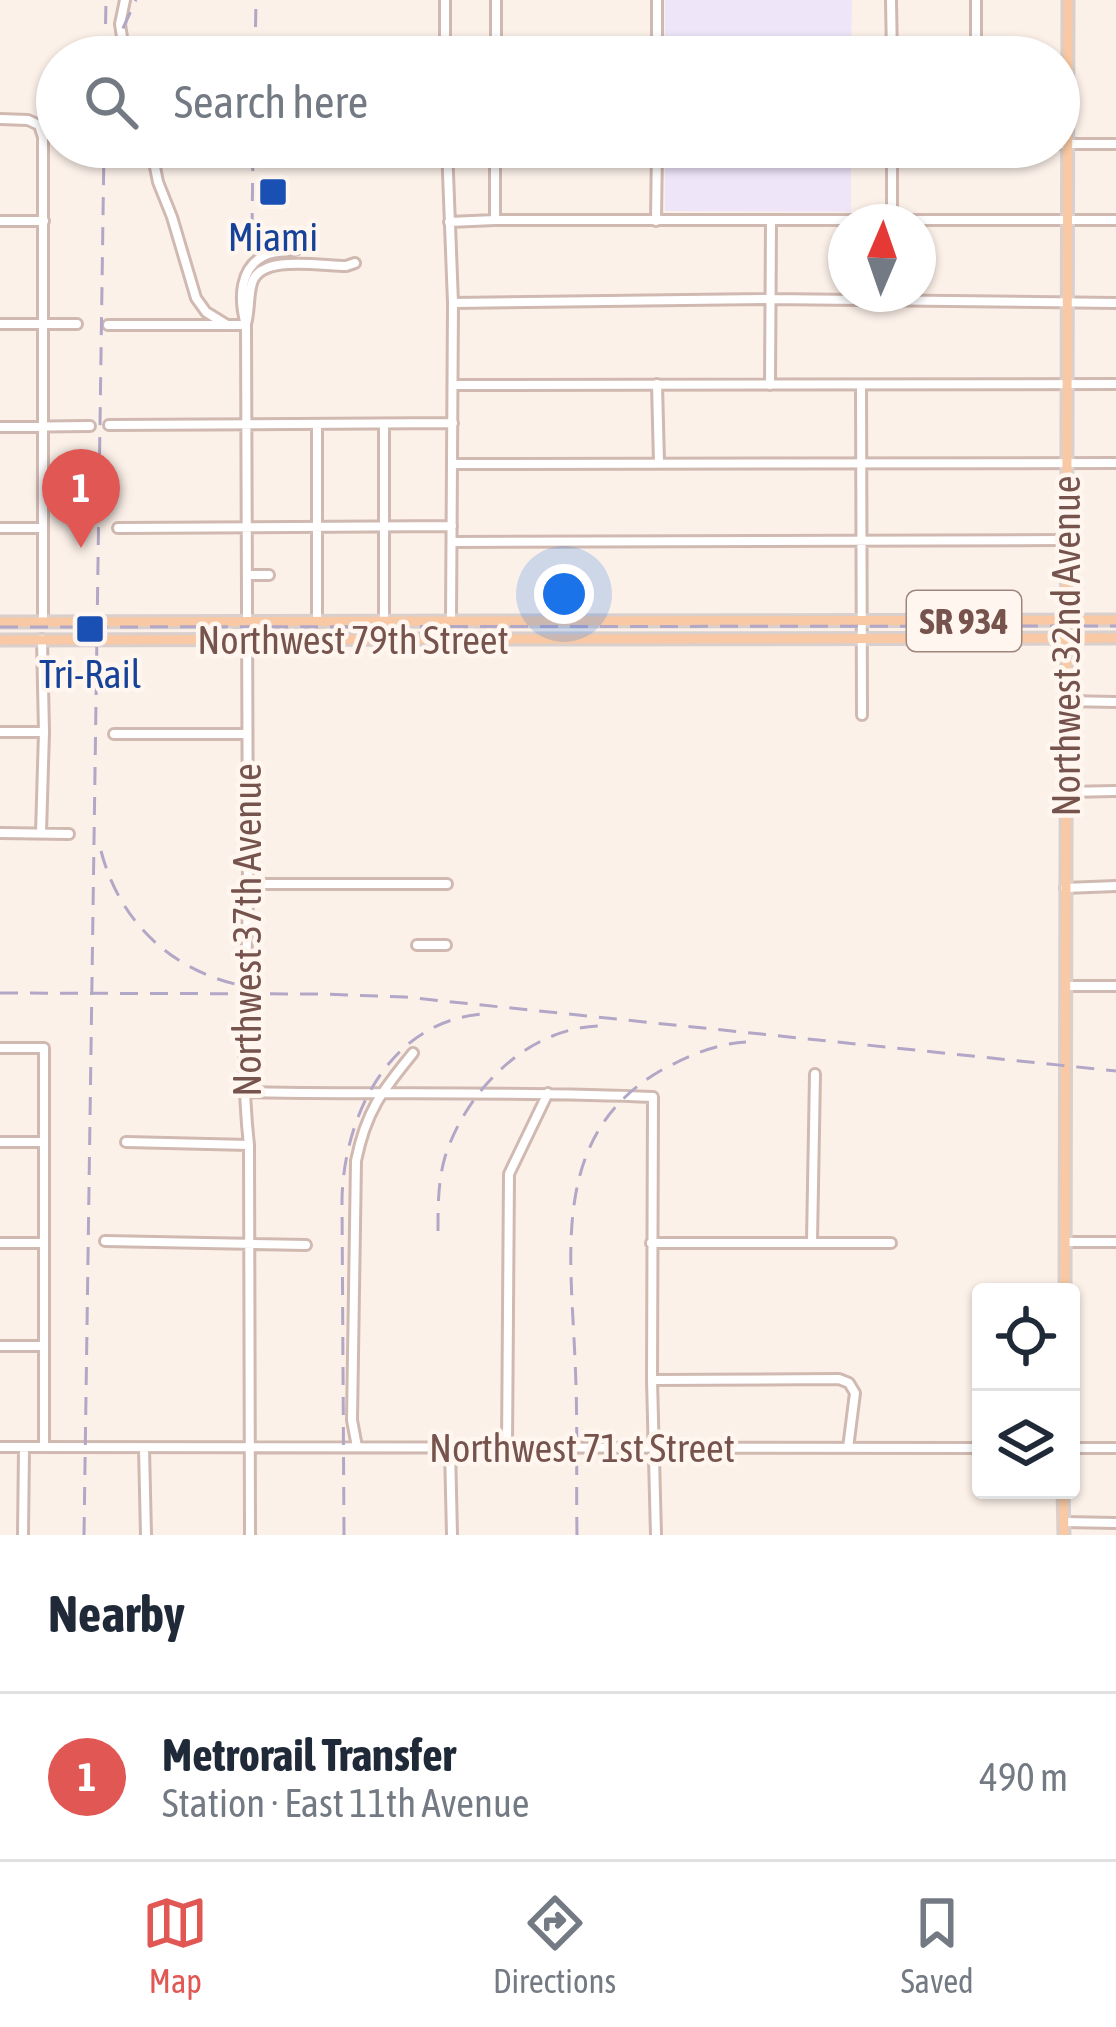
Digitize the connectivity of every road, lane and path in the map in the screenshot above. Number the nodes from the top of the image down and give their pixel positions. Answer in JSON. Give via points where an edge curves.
{"nodes":[{"id":1,"x":125,"y":0,"type":"edge"},
{"id":2,"x":446,"y":0,"type":"edge"},
{"id":3,"x":496,"y":0,"type":"edge"},
{"id":4,"x":657,"y":0,"type":"edge"},
{"id":5,"x":891,"y":0,"type":"edge"},
{"id":6,"x":976,"y":0,"type":"edge"},
{"id":7,"x":1068,"y":0,"type":"edge"},
{"id":8,"x":121,"y":36,"type":"edge"},
{"id":9,"x":445,"y":36,"type":"edge"},
{"id":10,"x":496,"y":36,"type":"edge"},
{"id":11,"x":657,"y":36,"type":"edge"},
{"id":12,"x":892,"y":36,"type":"edge"},
{"id":13,"x":976,"y":36,"type":"edge"},
{"id":14,"x":1067,"y":36,"type":"edge"},
{"id":15,"x":0,"y":119,"type":"edge"},
{"id":16,"x":36,"y":123,"type":"edge"},
{"id":17,"x":1080,"y":144,"type":"edge"},
{"id":18,"x":1116,"y":144,"type":"edge"},
{"id":19,"x":43,"y":168,"type":"edge"},
{"id":20,"x":155,"y":168,"type":"edge"},
{"id":21,"x":447,"y":168,"type":"edge"},
{"id":22,"x":495,"y":168,"type":"edge"},
{"id":23,"x":657,"y":168,"type":"edge"},
{"id":24,"x":892,"y":168,"type":"edge"},
{"id":25,"x":1064,"y":168,"type":"edge"},
{"id":26,"x":892,"y":204,"type":"edge"},
{"id":27,"x":495,"y":220,"type":"junction"},
{"id":28,"x":656,"y":220,"type":"junction"},
{"id":29,"x":936,"y":220,"type":"edge"},
{"id":30,"x":1066,"y":220,"type":"junction"},
{"id":31,"x":1116,"y":220,"type":"edge"},
{"id":32,"x":0,"y":221,"type":"edge"},
{"id":33,"x":44,"y":221,"type":"junction"},
{"id":34,"x":771,"y":221,"type":"junction"},
{"id":35,"x":828,"y":221,"type":"edge"},
{"id":36,"x":448,"y":222,"type":"junction"},
{"id":37,"x":297,"y":249,"type":"dead end"},
{"id":38,"x":355,"y":263,"type":"dead end"},
{"id":39,"x":770,"y":299,"type":"junction"},
{"id":40,"x":1066,"y":302,"type":"junction"},
{"id":41,"x":1116,"y":302,"type":"edge"},
{"id":42,"x":453,"y":303,"type":"junction"},
{"id":43,"x":0,"y":324,"type":"edge"},
{"id":44,"x":43,"y":324,"type":"junction"},
{"id":45,"x":77,"y":324,"type":"dead end"},
{"id":46,"x":108,"y":325,"type":"dead end"},
{"id":47,"x":227,"y":325,"type":"junction"},
{"id":48,"x":246,"y":325,"type":"junction"},
{"id":49,"x":657,"y":384,"type":"junction"},
{"id":50,"x":1065,"y":384,"type":"junction"},
{"id":51,"x":1116,"y":384,"type":"edge"},
{"id":52,"x":770,"y":385,"type":"junction"},
{"id":53,"x":861,"y":385,"type":"junction"},
{"id":54,"x":453,"y":386,"type":"junction"},
{"id":55,"x":453,"y":423,"type":"junction"},
{"id":56,"x":246,"y":424,"type":"junction"},
{"id":57,"x":317,"y":424,"type":"junction"},
{"id":58,"x":385,"y":424,"type":"junction"},
{"id":59,"x":110,"y":425,"type":"dead end"},
{"id":60,"x":0,"y":427,"type":"edge"},
{"id":61,"x":41,"y":427,"type":"junction"},
{"id":62,"x":90,"y":427,"type":"dead end"},
{"id":63,"x":1065,"y":462,"type":"junction"},
{"id":64,"x":861,"y":463,"type":"junction"},
{"id":65,"x":1116,"y":463,"type":"edge"},
{"id":66,"x":452,"y":464,"type":"junction"},
{"id":67,"x":659,"y":464,"type":"junction"},
{"id":68,"x":452,"y":526,"type":"junction"},
{"id":69,"x":247,"y":527,"type":"junction"},
{"id":70,"x":385,"y":527,"type":"junction"},
{"id":71,"x":0,"y":528,"type":"edge"},
{"id":72,"x":42,"y":528,"type":"junction"},
{"id":73,"x":118,"y":528,"type":"dead end"},
{"id":74,"x":316,"y":528,"type":"junction"},
{"id":75,"x":1066,"y":540,"type":"junction"},
{"id":76,"x":452,"y":542,"type":"junction"},
{"id":77,"x":861,"y":542,"type":"junction"},
{"id":78,"x":247,"y":575,"type":"junction"},
{"id":79,"x":269,"y":575,"type":"dead end"},
{"id":80,"x":1066,"y":620,"type":"junction"},
{"id":81,"x":1116,"y":620,"type":"edge"},
{"id":82,"x":0,"y":622,"type":"edge"},
{"id":83,"x":43,"y":622,"type":"junction"},
{"id":84,"x":247,"y":622,"type":"junction"},
{"id":85,"x":317,"y":622,"type":"junction"},
{"id":86,"x":384,"y":622,"type":"junction"},
{"id":87,"x":452,"y":622,"type":"junction"},
{"id":88,"x":861,"y":622,"type":"junction"},
{"id":89,"x":1066,"y":637,"type":"junction"},
{"id":90,"x":1116,"y":638,"type":"edge"},
{"id":91,"x":861,"y":639,"type":"junction"},
{"id":92,"x":0,"y":640,"type":"edge"},
{"id":93,"x":42,"y":640,"type":"junction"},
{"id":94,"x":247,"y":640,"type":"junction"},
{"id":95,"x":1066,"y":701,"type":"junction"},
{"id":96,"x":1116,"y":702,"type":"edge"},
{"id":97,"x":862,"y":716,"type":"dead end"},
{"id":98,"x":44,"y":731,"type":"junction"},
{"id":99,"x":0,"y":732,"type":"edge"},
{"id":100,"x":114,"y":734,"type":"dead end"},
{"id":101,"x":248,"y":734,"type":"junction"},
{"id":102,"x":1116,"y":791,"type":"edge"},
{"id":103,"x":1066,"y":792,"type":"junction"},
{"id":104,"x":0,"y":832,"type":"edge"},
{"id":105,"x":41,"y":833,"type":"junction"},
{"id":106,"x":69,"y":834,"type":"dead end"},
{"id":107,"x":248,"y":884,"type":"junction"},
{"id":108,"x":447,"y":884,"type":"dead end"},
{"id":109,"x":1116,"y":886,"type":"edge"},
{"id":110,"x":1066,"y":888,"type":"junction"},
{"id":111,"x":417,"y":945,"type":"dead end"},
{"id":112,"x":446,"y":945,"type":"dead end"},
{"id":113,"x":1066,"y":986,"type":"junction"},
{"id":114,"x":1116,"y":986,"type":"edge"},
{"id":115,"x":0,"y":1048,"type":"edge"},
{"id":116,"x":413,"y":1053,"type":"dead end"},
{"id":117,"x":815,"y":1074,"type":"dead end"},
{"id":118,"x":243,"y":1092,"type":"junction"},
{"id":119,"x":548,"y":1093,"type":"junction"},
{"id":120,"x":379,"y":1095,"type":"junction"},
{"id":121,"x":0,"y":1142,"type":"edge"},
{"id":122,"x":43,"y":1142,"type":"junction"},
{"id":123,"x":126,"y":1142,"type":"dead end"},
{"id":124,"x":249,"y":1145,"type":"junction"},
{"id":125,"x":105,"y":1241,"type":"dead end"},
{"id":126,"x":812,"y":1241,"type":"junction"},
{"id":127,"x":1065,"y":1242,"type":"junction"},
{"id":128,"x":0,"y":1243,"type":"edge"},
{"id":129,"x":43,"y":1243,"type":"junction"},
{"id":130,"x":249,"y":1243,"type":"junction"},
{"id":131,"x":891,"y":1243,"type":"dead end"},
{"id":132,"x":1116,"y":1243,"type":"edge"},
{"id":133,"x":651,"y":1244,"type":"junction"},
{"id":134,"x":306,"y":1245,"type":"dead end"},
{"id":135,"x":1065,"y":1283,"type":"edge"},
{"id":136,"x":0,"y":1346,"type":"edge"},
{"id":137,"x":44,"y":1346,"type":"junction"},
{"id":138,"x":652,"y":1380,"type":"junction"},
{"id":139,"x":0,"y":1447,"type":"edge"},
{"id":140,"x":44,"y":1447,"type":"junction"},
{"id":141,"x":357,"y":1447,"type":"junction"},
{"id":142,"x":653,"y":1447,"type":"junction"},
{"id":143,"x":24,"y":1448,"type":"junction"},
{"id":144,"x":144,"y":1448,"type":"junction"},
{"id":145,"x":250,"y":1448,"type":"junction"},
{"id":146,"x":450,"y":1448,"type":"junction"},
{"id":147,"x":507,"y":1448,"type":"junction"},
{"id":148,"x":848,"y":1448,"type":"junction"},
{"id":149,"x":972,"y":1448,"type":"edge"},
{"id":150,"x":1080,"y":1448,"type":"edge"},
{"id":151,"x":1116,"y":1448,"type":"edge"},
{"id":152,"x":1063,"y":1499,"type":"edge"},
{"id":153,"x":1064,"y":1522,"type":"junction"},
{"id":154,"x":1116,"y":1523,"type":"edge"},
{"id":155,"x":23,"y":1535,"type":"edge"},
{"id":156,"x":146,"y":1535,"type":"edge"},
{"id":157,"x":250,"y":1535,"type":"edge"},
{"id":158,"x":452,"y":1535,"type":"edge"},
{"id":159,"x":656,"y":1535,"type":"edge"},
{"id":160,"x":1064,"y":1535,"type":"edge"}],
"edges":[{"from":1,"to":8,"type":"street"},
{"from":2,"to":9,"type":"street"},
{"from":3,"to":10,"type":"street"},
{"from":4,"to":11,"type":"street"},
{"from":5,"to":12,"type":"street"},
{"from":6,"to":13,"type":"street"},
{"from":7,"to":14,"type":"main road","name":"Northwest 32nd Avenue"},
{"from":15,"to":16,"type":"street"},
{"from":17,"to":18,"type":"street"},
{"from":19,"to":33,"type":"street"},
{"from":20,"to":47,"type":"street","via":[[196,298]]},
{"from":21,"to":36,"type":"street"},
{"from":22,"to":27,"type":"street"},
{"from":23,"to":28,"type":"street"},
{"from":24,"to":26,"type":"street"},
{"from":25,"to":30,"type":"main road","name":"Northwest 32nd Avenue"},
{"from":27,"to":28,"type":"street"},
{"from":27,"to":36,"type":"street"},
{"from":28,"to":34,"type":"street"},
{"from":29,"to":30,"type":"street"},
{"from":30,"to":31,"type":"street"},
{"from":30,"to":40,"type":"main road","name":"Northwest 32nd Avenue"},
{"from":32,"to":33,"type":"street"},
{"from":33,"to":44,"type":"street"},
{"from":34,"to":35,"type":"street"},
{"from":34,"to":39,"type":"street"},
{"from":36,"to":42,"type":"street"},
{"from":37,"to":48,"type":"street","name":"Northwest 37th Avenue","via":[[266,255],[247,272]]},
{"from":38,"to":48,"type":"street","name":"Northwest 37th Avenue","via":[[263,268],[252,281]]},
{"from":39,"to":40,"type":"street"},
{"from":39,"to":42,"type":"street"},
{"from":39,"to":52,"type":"street"},
{"from":40,"to":41,"type":"street"},
{"from":40,"to":50,"type":"main road","name":"Northwest 32nd Avenue"},
{"from":42,"to":54,"type":"street"},
{"from":43,"to":44,"type":"street"},
{"from":44,"to":45,"type":"street"},
{"from":44,"to":61,"type":"street"},
{"from":46,"to":47,"type":"street"},
{"from":47,"to":48,"type":"street"},
{"from":48,"to":56,"type":"street","name":"Northwest 37th Avenue"},
{"from":49,"to":52,"type":"street"},
{"from":49,"to":54,"type":"street"},
{"from":49,"to":67,"type":"street"},
{"from":50,"to":51,"type":"street"},
{"from":50,"to":53,"type":"street"},
{"from":50,"to":63,"type":"main road","name":"Northwest 32nd Avenue"},
{"from":52,"to":53,"type":"street"},
{"from":53,"to":64,"type":"street"},
{"from":54,"to":55,"type":"street"},
{"from":55,"to":58,"type":"street"},
{"from":55,"to":66,"type":"street"},
{"from":56,"to":57,"type":"street"},
{"from":56,"to":59,"type":"street"},
{"from":56,"to":69,"type":"street","name":"Northwest 37th Avenue"},
{"from":57,"to":58,"type":"street"},
{"from":57,"to":74,"type":"street"},
{"from":58,"to":70,"type":"street"},
{"from":60,"to":61,"type":"street"},
{"from":61,"to":62,"type":"street"},
{"from":61,"to":72,"type":"street"},
{"from":63,"to":64,"type":"street"},
{"from":63,"to":65,"type":"street"},
{"from":63,"to":75,"type":"main road","name":"Northwest 32nd Avenue"},
{"from":64,"to":67,"type":"street"},
{"from":64,"to":77,"type":"street"},
{"from":66,"to":67,"type":"street"},
{"from":66,"to":68,"type":"street"},
{"from":68,"to":70,"type":"street"},
{"from":68,"to":76,"type":"street"},
{"from":69,"to":73,"type":"street"},
{"from":69,"to":74,"type":"street"},
{"from":69,"to":78,"type":"street","name":"Northwest 37th Avenue"},
{"from":70,"to":74,"type":"street"},
{"from":70,"to":86,"type":"street"},
{"from":71,"to":72,"type":"street"},
{"from":72,"to":83,"type":"street"},
{"from":74,"to":85,"type":"street"},
{"from":75,"to":77,"type":"street"},
{"from":75,"to":80,"type":"main road","name":"Northwest 32nd Avenue"},
{"from":76,"to":77,"type":"street"},
{"from":76,"to":87,"type":"street"},
{"from":77,"to":88,"type":"street"},
{"from":78,"to":79,"type":"street"},
{"from":78,"to":84,"type":"street","name":"Northwest 37th Avenue"},
{"from":80,"to":81,"type":"main road","name":"Northwest 79th Street","number":"SR 934"},
{"from":80,"to":88,"type":"main road","name":"Northwest 79th Street","number":"SR 934"},
{"from":80,"to":89,"type":"main road","name":"Northwest 32nd Avenue"},
{"from":82,"to":83,"type":"main road","number":"SR 934"},
{"from":83,"to":84,"type":"main road","name":"Northwest 79th Street","number":"SR 934"},
{"from":84,"to":85,"type":"main road","name":"Northwest 79th Street","number":"SR 934"},
{"from":84,"to":94,"type":"street","name":"Northwest 37th Avenue"},
{"from":85,"to":86,"type":"main road","name":"Northwest 79th Street","number":"SR 934"},
{"from":86,"to":87,"type":"main road","name":"Northwest 79th Street","number":"SR 934"},
{"from":87,"to":88,"type":"main road","name":"Northwest 79th Street","number":"SR 934"},
{"from":88,"to":91,"type":"street"},
{"from":89,"to":90,"type":"main road","name":"Northwest 79th Street","number":"SR 934"},
{"from":89,"to":91,"type":"main road","name":"Northwest 79th Street","number":"SR 934"},
{"from":89,"to":95,"type":"main road","name":"Northwest 32nd Avenue"},
{"from":91,"to":94,"type":"main road","name":"Northwest 79th Street","number":"SR 934"},
{"from":91,"to":97,"type":"street"},
{"from":92,"to":93,"type":"main road","number":"SR 934"},
{"from":93,"to":94,"type":"main road","name":"Northwest 79th Street","number":"SR 934"},
{"from":93,"to":98,"type":"street"},
{"from":94,"to":101,"type":"street","name":"Northwest 37th Avenue"},
{"from":95,"to":96,"type":"street"},
{"from":95,"to":103,"type":"main road","name":"Northwest 32nd Avenue"},
{"from":98,"to":99,"type":"street"},
{"from":98,"to":105,"type":"street"},
{"from":100,"to":101,"type":"street"},
{"from":101,"to":107,"type":"street","name":"Northwest 37th Avenue"},
{"from":102,"to":103,"type":"street"},
{"from":103,"to":110,"type":"main road","name":"Northwest 32nd Avenue"},
{"from":104,"to":105,"type":"street"},
{"from":105,"to":106,"type":"street"},
{"from":107,"to":108,"type":"street"},
{"from":107,"to":118,"type":"street","name":"Northwest 37th Avenue"},
{"from":109,"to":110,"type":"street"},
{"from":110,"to":113,"type":"main road","name":"Northwest 32nd Avenue"},
{"from":111,"to":112,"type":"street"},
{"from":113,"to":114,"type":"street"},
{"from":113,"to":127,"type":"main road","name":"Northwest 32nd Avenue"},
{"from":115,"to":122,"type":"street","via":[[44,1048]]},
{"from":116,"to":120,"type":"street"},
{"from":117,"to":126,"type":"street"},
{"from":118,"to":120,"type":"street"},
{"from":118,"to":124,"type":"street","name":"Northwest 37th Avenue"},
{"from":119,"to":120,"type":"street"},
{"from":119,"to":133,"type":"street","via":[[653,1096]]},
{"from":119,"to":147,"type":"street","via":[[509,1174]]},
{"from":120,"to":141,"type":"street","via":[[356,1161]]},
{"from":121,"to":122,"type":"street"},
{"from":122,"to":129,"type":"street"},
{"from":123,"to":124,"type":"street"},
{"from":124,"to":130,"type":"street","name":"Northwest 37th Avenue"},
{"from":125,"to":130,"type":"street"},
{"from":126,"to":131,"type":"street"},
{"from":126,"to":133,"type":"street"},
{"from":127,"to":132,"type":"street"},
{"from":127,"to":135,"type":"main road","name":"Northwest 32nd Avenue"},
{"from":128,"to":129,"type":"street"},
{"from":129,"to":137,"type":"street"},
{"from":130,"to":134,"type":"street"},
{"from":130,"to":145,"type":"street","name":"Northwest 37th Avenue"},
{"from":133,"to":138,"type":"street"},
{"from":136,"to":137,"type":"street"},
{"from":137,"to":140,"type":"street"},
{"from":138,"to":142,"type":"street"},
{"from":138,"to":148,"type":"street","via":[[839,1378],[855,1393]]},
{"from":139,"to":143,"type":"street","name":"Northwest 71st Street"},
{"from":140,"to":143,"type":"street","name":"Northwest 71st Street"},
{"from":140,"to":144,"type":"street","name":"Northwest 71st Street"},
{"from":141,"to":145,"type":"street","name":"Northwest 71st Street"},
{"from":141,"to":146,"type":"street","name":"Northwest 71st Street"},
{"from":142,"to":147,"type":"street","name":"Northwest 71st Street"},
{"from":142,"to":148,"type":"street","name":"Northwest 71st Street"},
{"from":142,"to":159,"type":"street"},
{"from":143,"to":155,"type":"street"},
{"from":144,"to":145,"type":"street","name":"Northwest 71st Street"},
{"from":144,"to":156,"type":"street"},
{"from":145,"to":157,"type":"street","name":"Northwest 37th Avenue"},
{"from":146,"to":147,"type":"street","name":"Northwest 71st Street"},
{"from":146,"to":158,"type":"street"},
{"from":148,"to":149,"type":"street","name":"Northwest 71st Street"},
{"from":150,"to":151,"type":"street"},
{"from":152,"to":153,"type":"main road"},
{"from":153,"to":154,"type":"street"},
{"from":153,"to":160,"type":"main road"}]}
